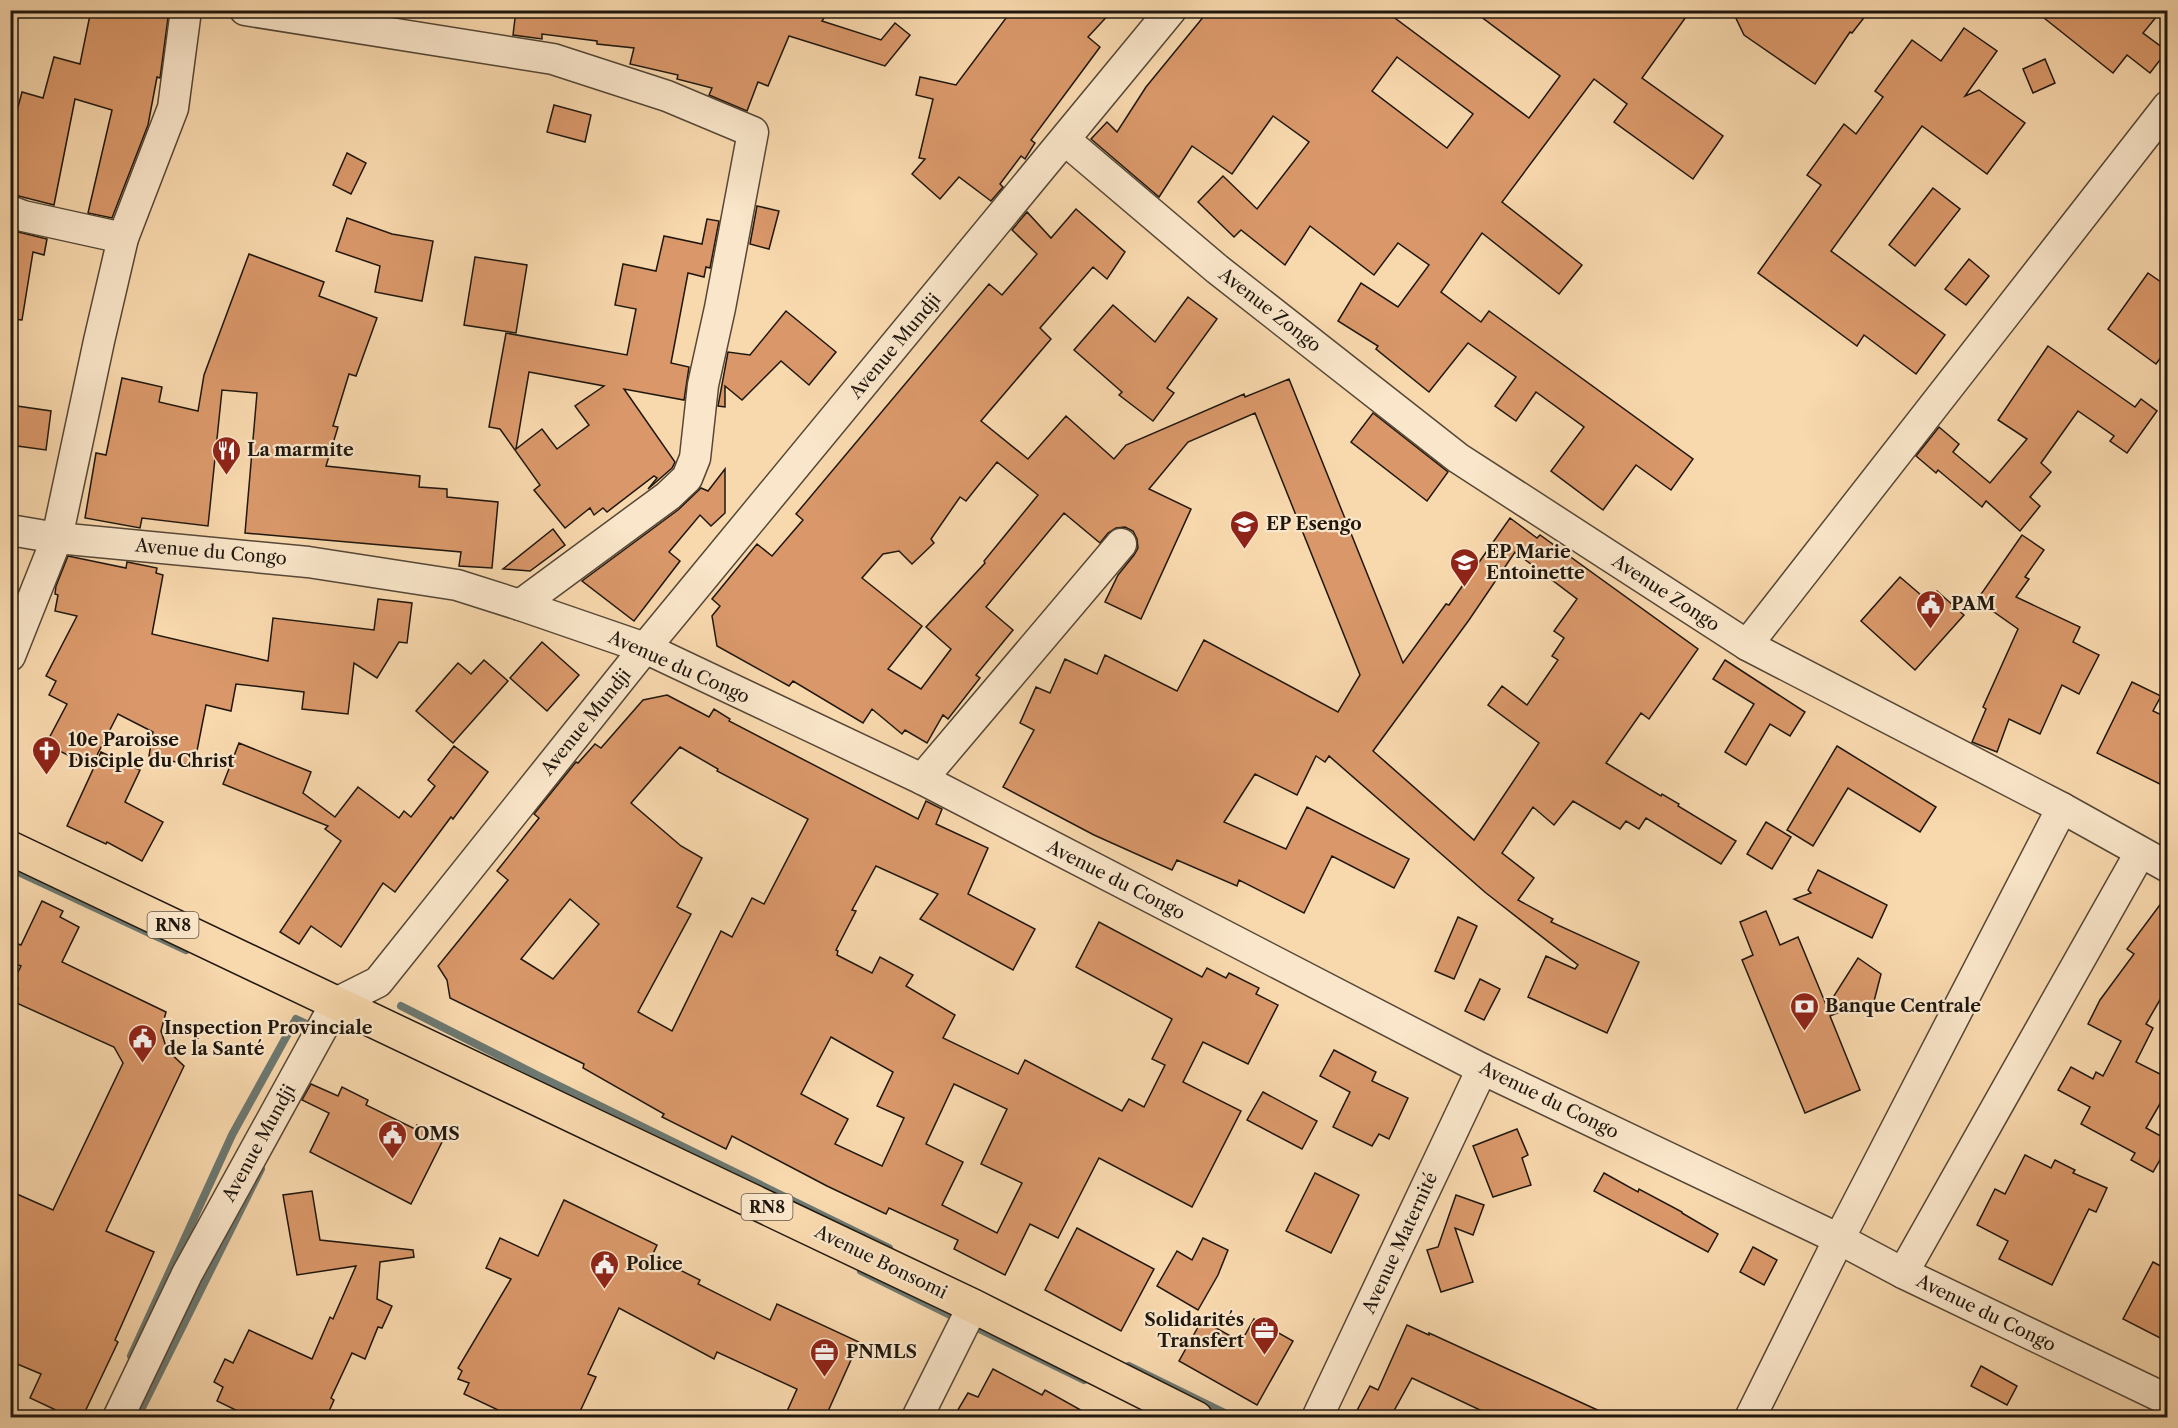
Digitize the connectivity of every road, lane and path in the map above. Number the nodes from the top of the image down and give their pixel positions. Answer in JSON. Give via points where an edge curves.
{"nodes":[{"id":1,"x":186,"y":10,"type":"edge"},
{"id":2,"x":245,"y":10,"type":"edge"},
{"id":3,"x":1171,"y":10,"type":"edge"},
{"id":4,"x":2168,"y":106,"type":"edge"},
{"id":5,"x":1065,"y":140,"type":"junction"},
{"id":6,"x":10,"y":212,"type":"edge"},
{"id":7,"x":123,"y":238,"type":"junction"},
{"id":8,"x":10,"y":530,"type":"edge"},
{"id":9,"x":57,"y":538,"type":"junction"},
{"id":10,"x":1121,"y":544,"type":"dead end"},
{"id":11,"x":520,"y":605,"type":"junction"},
{"id":12,"x":1747,"y":645,"type":"junction"},
{"id":13,"x":645,"y":648,"type":"junction"},
{"id":14,"x":10,"y":656,"type":"edge"},
{"id":15,"x":922,"y":779,"type":"junction"},
{"id":16,"x":2062,"y":808,"type":"junction"},
{"id":17,"x":10,"y":848,"type":"edge"},
{"id":18,"x":2140,"y":853,"type":"junction"},
{"id":19,"x":2168,"y":867,"type":"edge"},
{"id":20,"x":336,"y":1003,"type":"junction"},
{"id":21,"x":1482,"y":1069,"type":"junction"},
{"id":22,"x":1839,"y":1239,"type":"junction"},
{"id":23,"x":1903,"y":1273,"type":"junction"},
{"id":24,"x":973,"y":1306,"type":"junction"},
{"id":25,"x":2168,"y":1400,"type":"edge"},
{"id":26,"x":118,"y":1418,"type":"edge"},
{"id":27,"x":917,"y":1418,"type":"edge"},
{"id":28,"x":1196,"y":1418,"type":"edge"},
{"id":29,"x":1317,"y":1418,"type":"edge"},
{"id":30,"x":1750,"y":1418,"type":"edge"}],
"edges":[{"from":1,"to":7,"type":"street","via":[[173,108]]},
{"from":2,"to":11,"type":"street","via":[[553,59],[667,96],[753,132],[703,385],[694,458],[687,478]]},
{"from":3,"to":5,"type":"street","name":"Avenue Mundji"},
{"from":4,"to":12,"type":"street"},
{"from":5,"to":12,"type":"street","name":"Avenue Zongo","via":[[1217,269],[1458,458]]},
{"from":5,"to":13,"type":"street","name":"Avenue Mundji"},
{"from":6,"to":7,"type":"street"},
{"from":7,"to":9,"type":"street"},
{"from":8,"to":9,"type":"street","name":"Avenue du Congo"},
{"from":9,"to":11,"type":"street","name":"Avenue du Congo","via":[[308,562],[457,585]]},
{"from":9,"to":14,"type":"street"},
{"from":10,"to":15,"type":"street"},
{"from":11,"to":13,"type":"street","name":"Avenue du Congo"},
{"from":12,"to":16,"type":"street","name":"Avenue Zongo"},
{"from":13,"to":15,"type":"street","name":"Avenue du Congo"},
{"from":13,"to":20,"type":"street","name":"Avenue Mundji","via":[[378,982]]},
{"from":15,"to":21,"type":"street","name":"Avenue du Congo"},
{"from":16,"to":18,"type":"street","name":"Avenue Zongo"},
{"from":16,"to":22,"type":"street"},
{"from":17,"to":20,"type":"main road","number":"RN8"},
{"from":18,"to":19,"type":"street","name":"Avenue Zongo"},
{"from":18,"to":23,"type":"street"},
{"from":20,"to":24,"type":"main road","name":"Avenue Bonsomi","number":"RN8"},
{"from":20,"to":26,"type":"street","name":"Avenue Mundji","via":[[187,1274]]},
{"from":21,"to":22,"type":"street","name":"Avenue du Congo"},
{"from":21,"to":29,"type":"street","name":"Avenue Maternité"},
{"from":22,"to":23,"type":"street","name":"Avenue du Congo"},
{"from":22,"to":30,"type":"street"},
{"from":23,"to":25,"type":"street","name":"Avenue du Congo"},
{"from":24,"to":27,"type":"street"},
{"from":24,"to":28,"type":"main road","name":"Avenue Bonsomi","number":"RN8"}]}
